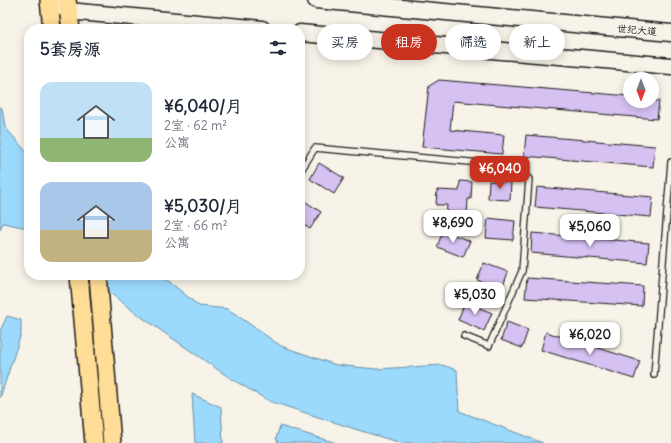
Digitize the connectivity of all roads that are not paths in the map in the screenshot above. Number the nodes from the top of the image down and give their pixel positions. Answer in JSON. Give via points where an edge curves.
{"nodes":[{"id":1,"x":49,"y":0,"type":"edge"},
{"id":2,"x":54,"y":0,"type":"edge"},
{"id":3,"x":316,"y":0,"type":"edge"},
{"id":4,"x":67,"y":6,"type":"edge"},
{"id":5,"x":51,"y":24,"type":"edge"},
{"id":6,"x":70,"y":24,"type":"edge"},
{"id":7,"x":220,"y":24,"type":"edge"},
{"id":8,"x":305,"y":32,"type":"edge"},
{"id":9,"x":671,"y":33,"type":"edge"},
{"id":10,"x":671,"y":66,"type":"edge"},
{"id":11,"x":671,"y":162,"type":"edge"},
{"id":12,"x":305,"y":164,"type":"edge"},
{"id":13,"x":80,"y":280,"type":"edge"},
{"id":14,"x":98,"y":280,"type":"edge"},
{"id":15,"x":464,"y":336,"type":"dead end"},
{"id":16,"x":654,"y":375,"type":"dead end"},
{"id":17,"x":94,"y":443,"type":"edge"},
{"id":18,"x":112,"y":443,"type":"edge"}],
"edges":[{"from":1,"to":5,"type":"main road"},
{"from":2,"to":4,"type":"main road"},
{"from":3,"to":9,"type":"main road","name":"世纪大道"},
{"from":4,"to":6,"type":"main road"},
{"from":4,"to":7,"type":"main road"},
{"from":8,"to":10,"type":"main road"},
{"from":11,"to":16,"type":"lane"},
{"from":12,"to":15,"type":"lane","via":[[315,148],[514,166],[529,179],[522,271],[489,346]]},
{"from":13,"to":17,"type":"main road"},
{"from":14,"to":18,"type":"main road"}]}
